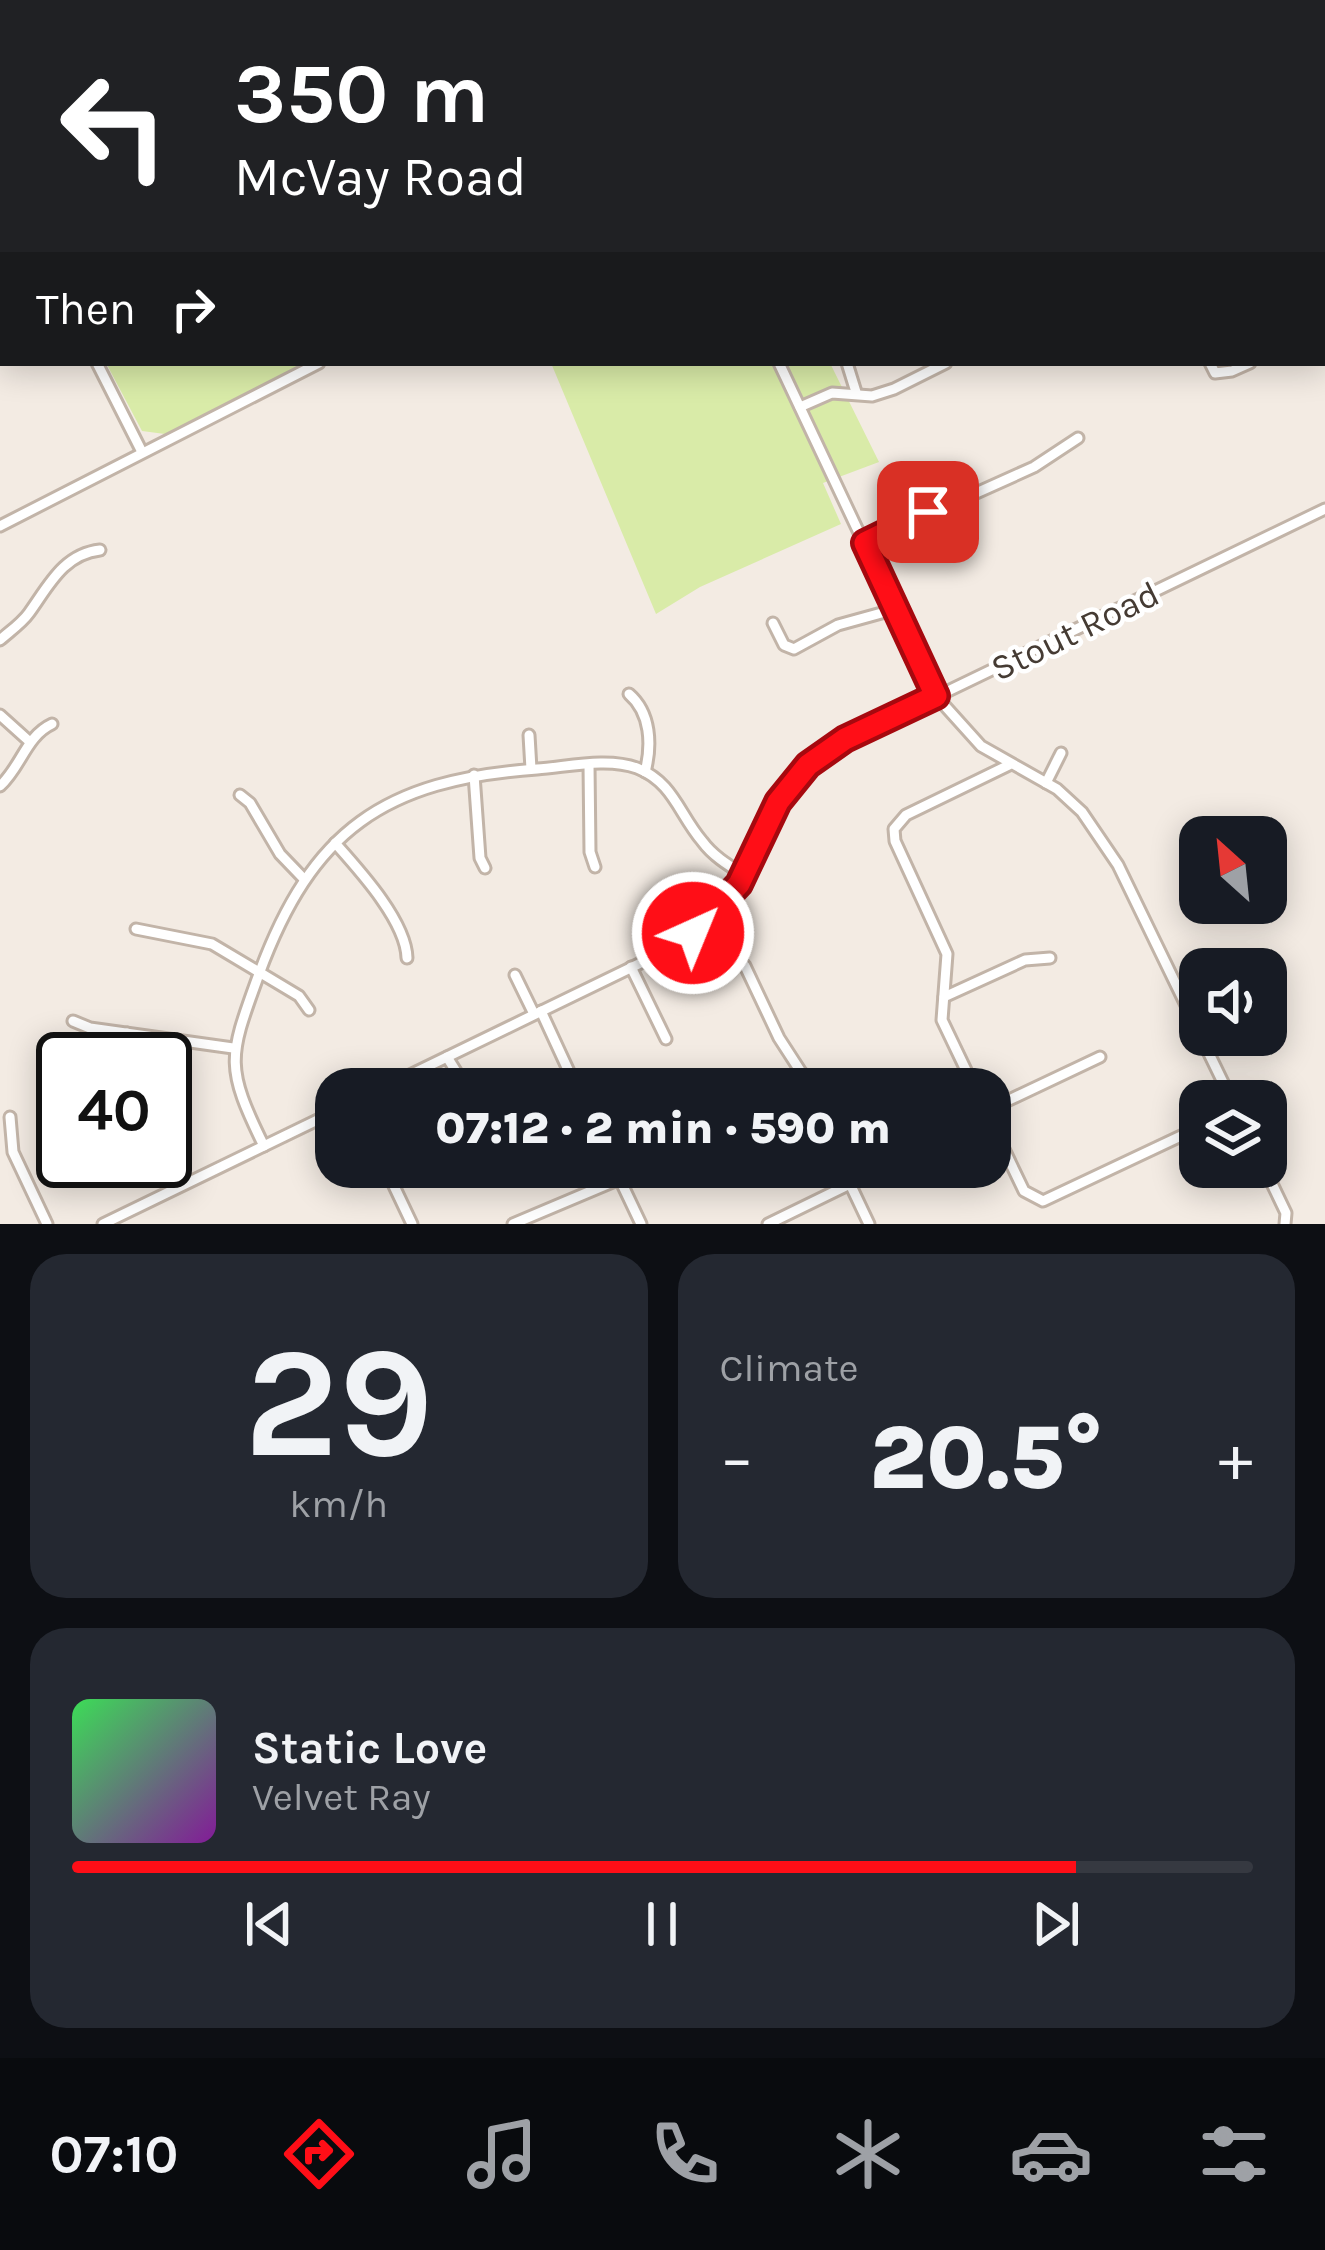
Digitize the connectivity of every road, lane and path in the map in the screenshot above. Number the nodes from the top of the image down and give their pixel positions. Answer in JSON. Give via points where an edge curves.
{"nodes":[{"id":1,"x":99,"y":366,"type":"edge"},
{"id":2,"x":313,"y":366,"type":"edge"},
{"id":3,"x":780,"y":366,"type":"edge"},
{"id":4,"x":848,"y":366,"type":"edge"},
{"id":5,"x":940,"y":366,"type":"edge"},
{"id":6,"x":1243,"y":366,"type":"edge"},
{"id":7,"x":1213,"y":368,"type":"edge"},
{"id":8,"x":856,"y":392,"type":"junction"},
{"id":9,"x":800,"y":407,"type":"junction"},
{"id":10,"x":1078,"y":438,"type":"dead end"},
{"id":11,"x":142,"y":452,"type":"junction"},
{"id":12,"x":1325,"y":509,"type":"edge"},
{"id":13,"x":0,"y":526,"type":"edge"},
{"id":14,"x":865,"y":543,"type":"junction"},
{"id":15,"x":100,"y":550,"type":"dead end"},
{"id":16,"x":896,"y":610,"type":"junction"},
{"id":17,"x":773,"y":623,"type":"dead end"},
{"id":18,"x":0,"y":640,"type":"edge"},
{"id":19,"x":629,"y":694,"type":"dead end"},
{"id":20,"x":936,"y":696,"type":"junction"},
{"id":21,"x":0,"y":715,"type":"edge"},
{"id":22,"x":52,"y":724,"type":"dead end"},
{"id":23,"x":529,"y":735,"type":"dead end"},
{"id":24,"x":30,"y":742,"type":"junction"},
{"id":25,"x":1061,"y":753,"type":"dead end"},
{"id":26,"x":589,"y":765,"type":"junction"},
{"id":27,"x":1009,"y":765,"type":"junction"},
{"id":28,"x":531,"y":770,"type":"junction"},
{"id":29,"x":646,"y":772,"type":"junction"},
{"id":30,"x":474,"y":775,"type":"junction"},
{"id":31,"x":1046,"y":783,"type":"junction"},
{"id":32,"x":0,"y":786,"type":"edge"},
{"id":33,"x":240,"y":795,"type":"dead end"},
{"id":34,"x":335,"y":843,"type":"junction"},
{"id":35,"x":595,"y":867,"type":"dead end"},
{"id":36,"x":485,"y":868,"type":"dead end"},
{"id":37,"x":744,"y":875,"type":"junction"},
{"id":38,"x":304,"y":879,"type":"junction"},
{"id":39,"x":706,"y":922,"type":"junction"},
{"id":40,"x":136,"y":929,"type":"dead end"},
{"id":41,"x":407,"y":958,"type":"dead end"},
{"id":42,"x":1050,"y":958,"type":"dead end"},
{"id":43,"x":631,"y":968,"type":"junction"},
{"id":44,"x":260,"y":973,"type":"junction"},
{"id":45,"x":515,"y":974,"type":"dead end"},
{"id":46,"x":1179,"y":992,"type":"edge"},
{"id":47,"x":944,"y":998,"type":"junction"},
{"id":48,"x":310,"y":1010,"type":"dead end"},
{"id":49,"x":537,"y":1013,"type":"junction"},
{"id":50,"x":73,"y":1021,"type":"dead end"},
{"id":51,"x":120,"y":1032,"type":"edge"},
{"id":52,"x":666,"y":1039,"type":"dead end"},
{"id":53,"x":192,"y":1042,"type":"edge"},
{"id":54,"x":233,"y":1048,"type":"junction"},
{"id":55,"x":447,"y":1057,"type":"junction"},
{"id":56,"x":1100,"y":1057,"type":"dead end"},
{"id":57,"x":424,"y":1068,"type":"edge"},
{"id":58,"x":454,"y":1068,"type":"edge"},
{"id":59,"x":566,"y":1068,"type":"edge"},
{"id":60,"x":799,"y":1068,"type":"edge"},
{"id":61,"x":965,"y":1068,"type":"edge"},
{"id":62,"x":1011,"y":1099,"type":"edge"},
{"id":63,"x":10,"y":1118,"type":"dead end"},
{"id":64,"x":315,"y":1121,"type":"edge"},
{"id":65,"x":1179,"y":1136,"type":"edge"},
{"id":66,"x":264,"y":1146,"type":"junction"},
{"id":67,"x":1011,"y":1164,"type":"edge"},
{"id":68,"x":396,"y":1188,"type":"edge"},
{"id":69,"x":602,"y":1188,"type":"edge"},
{"id":70,"x":624,"y":1188,"type":"edge"},
{"id":71,"x":842,"y":1188,"type":"edge"},
{"id":72,"x":852,"y":1188,"type":"edge"},
{"id":73,"x":1274,"y":1188,"type":"edge"},
{"id":74,"x":526,"y":1221,"type":"edge"},
{"id":75,"x":47,"y":1224,"type":"edge"},
{"id":76,"x":103,"y":1224,"type":"edge"},
{"id":77,"x":412,"y":1224,"type":"edge"},
{"id":78,"x":513,"y":1224,"type":"edge"},
{"id":79,"x":641,"y":1224,"type":"edge"},
{"id":80,"x":768,"y":1224,"type":"edge"},
{"id":81,"x":869,"y":1224,"type":"edge"},
{"id":82,"x":1285,"y":1224,"type":"edge"}],
"edges":[{"from":1,"to":11,"type":"street"},
{"from":2,"to":11,"type":"street"},
{"from":3,"to":9,"type":"street"},
{"from":4,"to":8,"type":"street"},
{"from":5,"to":8,"type":"street","via":[[872,396]]},
{"from":6,"to":7,"type":"street"},
{"from":8,"to":9,"type":"street"},
{"from":9,"to":14,"type":"street"},
{"from":10,"to":14,"type":"street"},
{"from":11,"to":13,"type":"street"},
{"from":12,"to":20,"type":"street","name":"Stout Road"},
{"from":14,"to":16,"type":"street"},
{"from":15,"to":18,"type":"street","via":[[52,578]]},
{"from":16,"to":17,"type":"street","via":[[831,628],[794,649]]},
{"from":16,"to":20,"type":"street"},
{"from":19,"to":29,"type":"street","via":[[647,722]]},
{"from":20,"to":27,"type":"street","via":[[971,738]]},
{"from":20,"to":37,"type":"street","name":"Stout Road","via":[[808,765],[778,802]]},
{"from":21,"to":24,"type":"street"},
{"from":22,"to":24,"type":"street"},
{"from":23,"to":28,"type":"street"},
{"from":24,"to":32,"type":"street"},
{"from":25,"to":31,"type":"street"},
{"from":26,"to":28,"type":"street"},
{"from":26,"to":29,"type":"street"},
{"from":26,"to":35,"type":"street"},
{"from":27,"to":31,"type":"street"},
{"from":27,"to":47,"type":"street","via":[[906,815],[894,829],[947,954]]},
{"from":28,"to":30,"type":"street"},
{"from":29,"to":37,"type":"street","via":[[673,794],[711,851]]},
{"from":30,"to":34,"type":"street","via":[[405,795]]},
{"from":30,"to":36,"type":"street"},
{"from":31,"to":46,"type":"street","via":[[1075,803],[1111,852]]},
{"from":33,"to":38,"type":"street"},
{"from":34,"to":38,"type":"street"},
{"from":34,"to":41,"type":"street","via":[[377,895]]},
{"from":37,"to":39,"type":"street","name":"Stout Road"},
{"from":38,"to":44,"type":"street"},
{"from":39,"to":43,"type":"street","name":"Stout Road"},
{"from":39,"to":60,"type":"street","via":[[745,966]]},
{"from":40,"to":44,"type":"street","via":[[196,938]]},
{"from":42,"to":47,"type":"street","via":[[1025,960]]},
{"from":43,"to":49,"type":"street","name":"Stout Road"},
{"from":43,"to":52,"type":"street"},
{"from":44,"to":48,"type":"street"},
{"from":44,"to":54,"type":"street"},
{"from":45,"to":49,"type":"street"},
{"from":47,"to":61,"type":"street","via":[[942,1019]]},
{"from":49,"to":55,"type":"street","name":"Stout Road"},
{"from":49,"to":59,"type":"street"},
{"from":50,"to":51,"type":"street"},
{"from":53,"to":54,"type":"street"},
{"from":54,"to":66,"type":"street","via":[[237,1087]]},
{"from":55,"to":57,"type":"street","name":"Stout Road"},
{"from":55,"to":58,"type":"street"},
{"from":56,"to":62,"type":"street"},
{"from":63,"to":75,"type":"street","via":[[13,1152]]},
{"from":64,"to":66,"type":"street"},
{"from":65,"to":67,"type":"street","via":[[1056,1197],[1035,1199]]},
{"from":66,"to":76,"type":"street"},
{"from":68,"to":77,"type":"street"},
{"from":69,"to":74,"type":"street"},
{"from":70,"to":79,"type":"street"},
{"from":71,"to":80,"type":"street"},
{"from":72,"to":81,"type":"street"},
{"from":73,"to":82,"type":"street"},
{"from":74,"to":78,"type":"street"}]}
